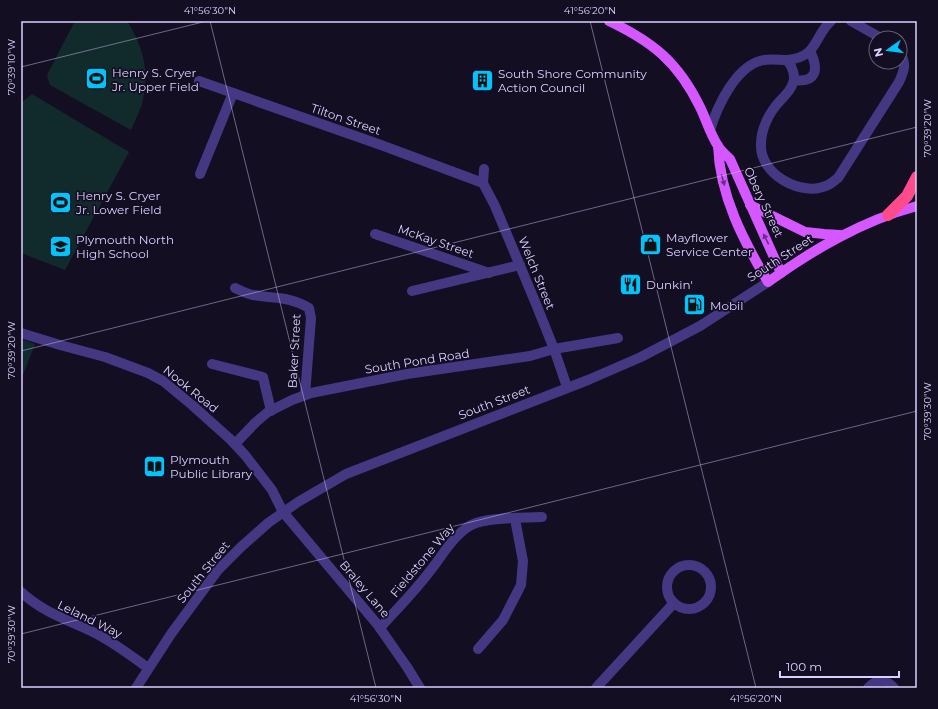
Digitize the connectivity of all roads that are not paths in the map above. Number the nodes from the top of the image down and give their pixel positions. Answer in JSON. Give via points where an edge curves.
{"nodes":[{"id":1,"x":609,"y":21,"type":"edge"},
{"id":2,"x":831,"y":21,"type":"edge"},
{"id":3,"x":851,"y":21,"type":"edge"},
{"id":4,"x":868,"y":31,"type":"edge"},
{"id":5,"x":810,"y":51,"type":"junction"},
{"id":6,"x":788,"y":60,"type":"junction"},
{"id":7,"x":904,"y":70,"type":"edge"},
{"id":8,"x":794,"y":80,"type":"junction"},
{"id":9,"x":199,"y":81,"type":"dead end"},
{"id":10,"x":233,"y":93,"type":"junction"},
{"id":11,"x":710,"y":130,"type":"junction"},
{"id":12,"x":718,"y":146,"type":"junction"},
{"id":13,"x":484,"y":169,"type":"dead end"},
{"id":14,"x":200,"y":174,"type":"dead end"},
{"id":15,"x":917,"y":177,"type":"edge"},
{"id":16,"x":483,"y":183,"type":"junction"},
{"id":17,"x":750,"y":205,"type":"junction"},
{"id":18,"x":917,"y":206,"type":"edge"},
{"id":19,"x":888,"y":215,"type":"junction"},
{"id":20,"x":375,"y":234,"type":"dead end"},
{"id":21,"x":842,"y":235,"type":"junction"},
{"id":22,"x":520,"y":265,"type":"junction"},
{"id":23,"x":489,"y":273,"type":"junction"},
{"id":24,"x":781,"y":273,"type":"junction"},
{"id":25,"x":768,"y":282,"type":"junction"},
{"id":26,"x":234,"y":288,"type":"dead end"},
{"id":27,"x":412,"y":291,"type":"dead end"},
{"id":28,"x":21,"y":333,"type":"edge"},
{"id":29,"x":618,"y":338,"type":"dead end"},
{"id":30,"x":554,"y":349,"type":"junction"},
{"id":31,"x":212,"y":364,"type":"dead end"},
{"id":32,"x":567,"y":387,"type":"junction"},
{"id":33,"x":305,"y":395,"type":"junction"},
{"id":34,"x":271,"y":411,"type":"junction"},
{"id":35,"x":235,"y":444,"type":"junction"},
{"id":36,"x":283,"y":512,"type":"junction"},
{"id":37,"x":542,"y":517,"type":"dead end"},
{"id":38,"x":516,"y":519,"type":"junction"},
{"id":39,"x":21,"y":592,"type":"edge"},
{"id":40,"x":674,"y":603,"type":"junction"},
{"id":41,"x":380,"y":628,"type":"junction"},
{"id":42,"x":478,"y":649,"type":"dead end"},
{"id":43,"x":148,"y":668,"type":"junction"},
{"id":44,"x":601,"y":686,"type":"edge"},
{"id":45,"x":136,"y":688,"type":"edge"},
{"id":46,"x":420,"y":688,"type":"edge"},
{"id":47,"x":868,"y":688,"type":"edge"},
{"id":48,"x":894,"y":688,"type":"edge"}],
"edges":[{"from":1,"to":11,"type":"main road","name":"Obery Street","via":[[644,40],[666,57],[692,92]]},
{"from":2,"to":5,"type":"street"},
{"from":3,"to":4,"type":"street"},
{"from":5,"to":6,"type":"street","via":[[801,57]]},
{"from":5,"to":8,"type":"street","via":[[816,63],[814,72],[806,80]]},
{"from":6,"to":8,"type":"street"},
{"from":6,"to":11,"type":"street","via":[[761,60],[745,70],[722,100]]},
{"from":7,"to":8,"type":"street","via":[[838,178],[823,187],[804,187],[786,181],[771,170],[762,156],[761,144],[766,124],[773,109]]},
{"from":9,"to":10,"type":"street","name":"Tilton Street"},
{"from":10,"to":14,"type":"street"},
{"from":10,"to":16,"type":"street","name":"Tilton Street"},
{"from":11,"to":12,"type":"main road","name":"Obery Street"},
{"from":12,"to":17,"type":"main road","name":"Obery Street","via":[[730,160]]},
{"from":12,"to":25,"type":"main road","name":"Obery Street","one_way":true,"via":[[719,166],[733,214],[743,238]]},
{"from":13,"to":16,"type":"street"},
{"from":15,"to":19,"type":"highway","via":[[907,196]]},
{"from":16,"to":22,"type":"street","name":"Welch Street"},
{"from":17,"to":21,"type":"main road","via":[[805,232]]},
{"from":24,"to":17,"type":"main road","name":"Obery Street","one_way":true},
{"from":18,"to":19,"type":"main road","name":"South Street"},
{"from":19,"to":21,"type":"main road","name":"South Street"},
{"from":20,"to":23,"type":"street","name":"McKay Street"},
{"from":21,"to":24,"type":"main road","name":"South Street"},
{"from":22,"to":23,"type":"street"},
{"from":22,"to":30,"type":"street","name":"Welch Street"},
{"from":23,"to":27,"type":"street"},
{"from":24,"to":25,"type":"main road","name":"South Street"},
{"from":25,"to":32,"type":"street","name":"South Street","via":[[700,326],[655,350]]},
{"from":26,"to":33,"type":"street","name":"Baker Street","via":[[251,295],[289,299],[309,308]]},
{"from":28,"to":35,"type":"street","name":"Nook Road","via":[[109,358],[155,376],[187,400]]},
{"from":29,"to":30,"type":"street","name":"South Pond Road"},
{"from":30,"to":32,"type":"street","name":"Welch Street"},
{"from":30,"to":33,"type":"street","name":"South Pond Road","via":[[530,356],[407,374]]},
{"from":31,"to":34,"type":"street","via":[[263,377]]},
{"from":32,"to":36,"type":"street","name":"South Street","via":[[346,474]]},
{"from":33,"to":34,"type":"street","name":"South Pond Road"},
{"from":34,"to":35,"type":"street","name":"South Pond Road","via":[[256,422]]},
{"from":35,"to":36,"type":"street","name":"Nook Road","via":[[272,490]]},
{"from":36,"to":41,"type":"street","name":"Braley Lane"},
{"from":36,"to":43,"type":"street","name":"South Street","via":[[251,537],[218,570]]},
{"from":37,"to":38,"type":"street","name":"Fieldstone Way"},
{"from":38,"to":41,"type":"street","name":"Fieldstone Way","via":[[488,520],[475,523],[466,529],[447,547],[430,571]]},
{"from":38,"to":42,"type":"street","via":[[524,561],[521,585],[503,620]]},
{"from":39,"to":43,"type":"street","name":"Leland Way","via":[[45,611],[101,636]]},
{"from":40,"to":40,"type":"street","via":[[687,609],[701,606],[710,594],[710,580],[707,574],[695,566],[688,565],[675,571],[668,583],[670,597]]},
{"from":40,"to":44,"type":"street"},
{"from":41,"to":46,"type":"street","name":"Braley Lane"},
{"from":43,"to":45,"type":"street","name":"South Street"},
{"from":47,"to":48,"type":"street","via":[[880,681],[887,682]]}]}
